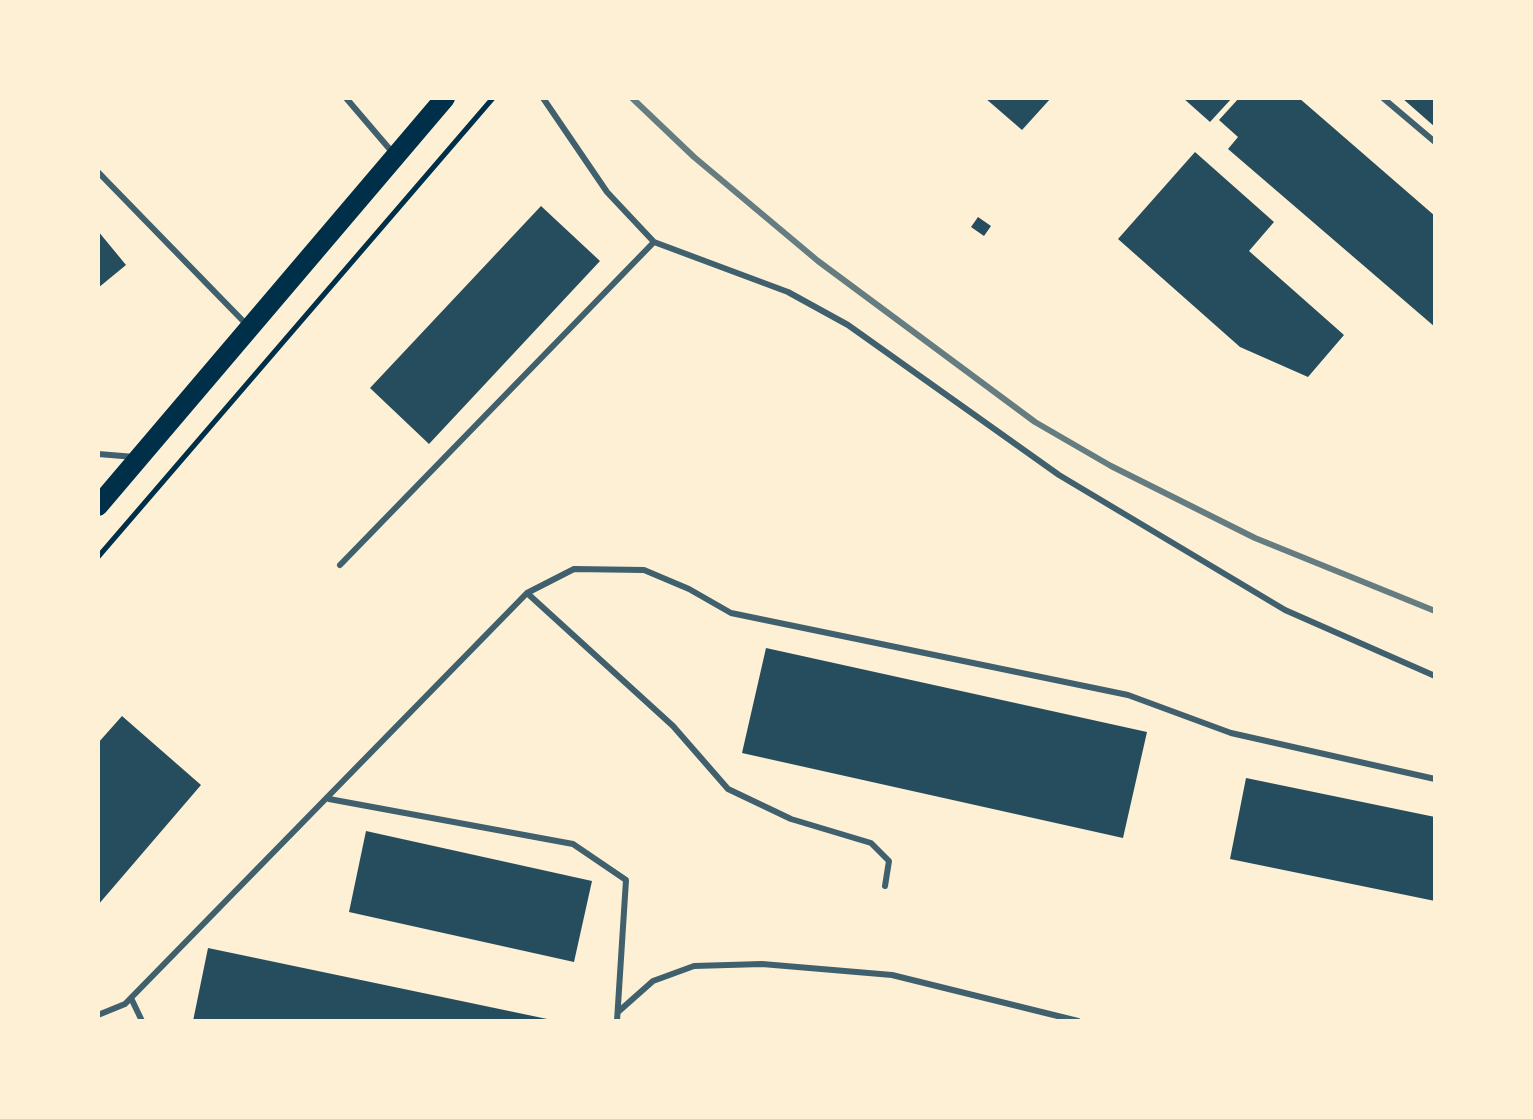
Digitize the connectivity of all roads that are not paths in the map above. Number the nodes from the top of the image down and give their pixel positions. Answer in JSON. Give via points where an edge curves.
{"nodes":[{"id":1,"x":346,"y":98,"type":"edge"},
{"id":2,"x":445,"y":98,"type":"edge"},
{"id":3,"x":543,"y":98,"type":"edge"},
{"id":4,"x":1383,"y":98,"type":"edge"},
{"id":5,"x":1435,"y":142,"type":"edge"},
{"id":6,"x":396,"y":156,"type":"junction"},
{"id":7,"x":98,"y":172,"type":"edge"},
{"id":8,"x":654,"y":242,"type":"junction"},
{"id":9,"x":249,"y":327,"type":"junction"},
{"id":10,"x":98,"y":454,"type":"edge"},
{"id":11,"x":139,"y":457,"type":"junction"},
{"id":12,"x":98,"y":506,"type":"edge"},
{"id":13,"x":340,"y":565,"type":"dead end"},
{"id":14,"x":527,"y":593,"type":"junction"},
{"id":15,"x":1435,"y":676,"type":"edge"},
{"id":16,"x":1435,"y":779,"type":"edge"},
{"id":17,"x":329,"y":799,"type":"junction"},
{"id":18,"x":885,"y":886,"type":"dead end"},
{"id":19,"x":131,"y":998,"type":"junction"},
{"id":20,"x":618,"y":1012,"type":"junction"},
{"id":21,"x":98,"y":1015,"type":"edge"},
{"id":22,"x":142,"y":1021,"type":"edge"},
{"id":23,"x":617,"y":1021,"type":"edge"},
{"id":24,"x":1078,"y":1021,"type":"edge"}],
"edges":[{"from":1,"to":6,"type":"lane"},
{"from":2,"to":6,"type":"main road"},
{"from":3,"to":8,"type":"lane","via":[[607,192]]},
{"from":4,"to":5,"type":"lane"},
{"from":6,"to":9,"type":"main road"},
{"from":7,"to":9,"type":"lane"},
{"from":8,"to":13,"type":"lane"},
{"from":8,"to":15,"type":"lane","via":[[788,292],[836,318],[1059,475],[1285,610]]},
{"from":9,"to":11,"type":"main road"},
{"from":10,"to":11,"type":"lane"},
{"from":11,"to":12,"type":"main road"},
{"from":14,"to":16,"type":"lane","via":[[574,569],[644,570],[731,613],[1128,695],[1231,733]]},
{"from":14,"to":17,"type":"lane"},
{"from":14,"to":18,"type":"lane","via":[[673,726],[728,789],[791,819],[871,843],[889,861]]},
{"from":17,"to":19,"type":"lane"},
{"from":17,"to":20,"type":"lane","via":[[573,844],[626,880]]},
{"from":19,"to":21,"type":"lane"},
{"from":19,"to":22,"type":"lane"},
{"from":20,"to":23,"type":"lane"},
{"from":20,"to":24,"type":"lane","via":[[653,981],[694,966],[762,964],[892,975]]}]}
